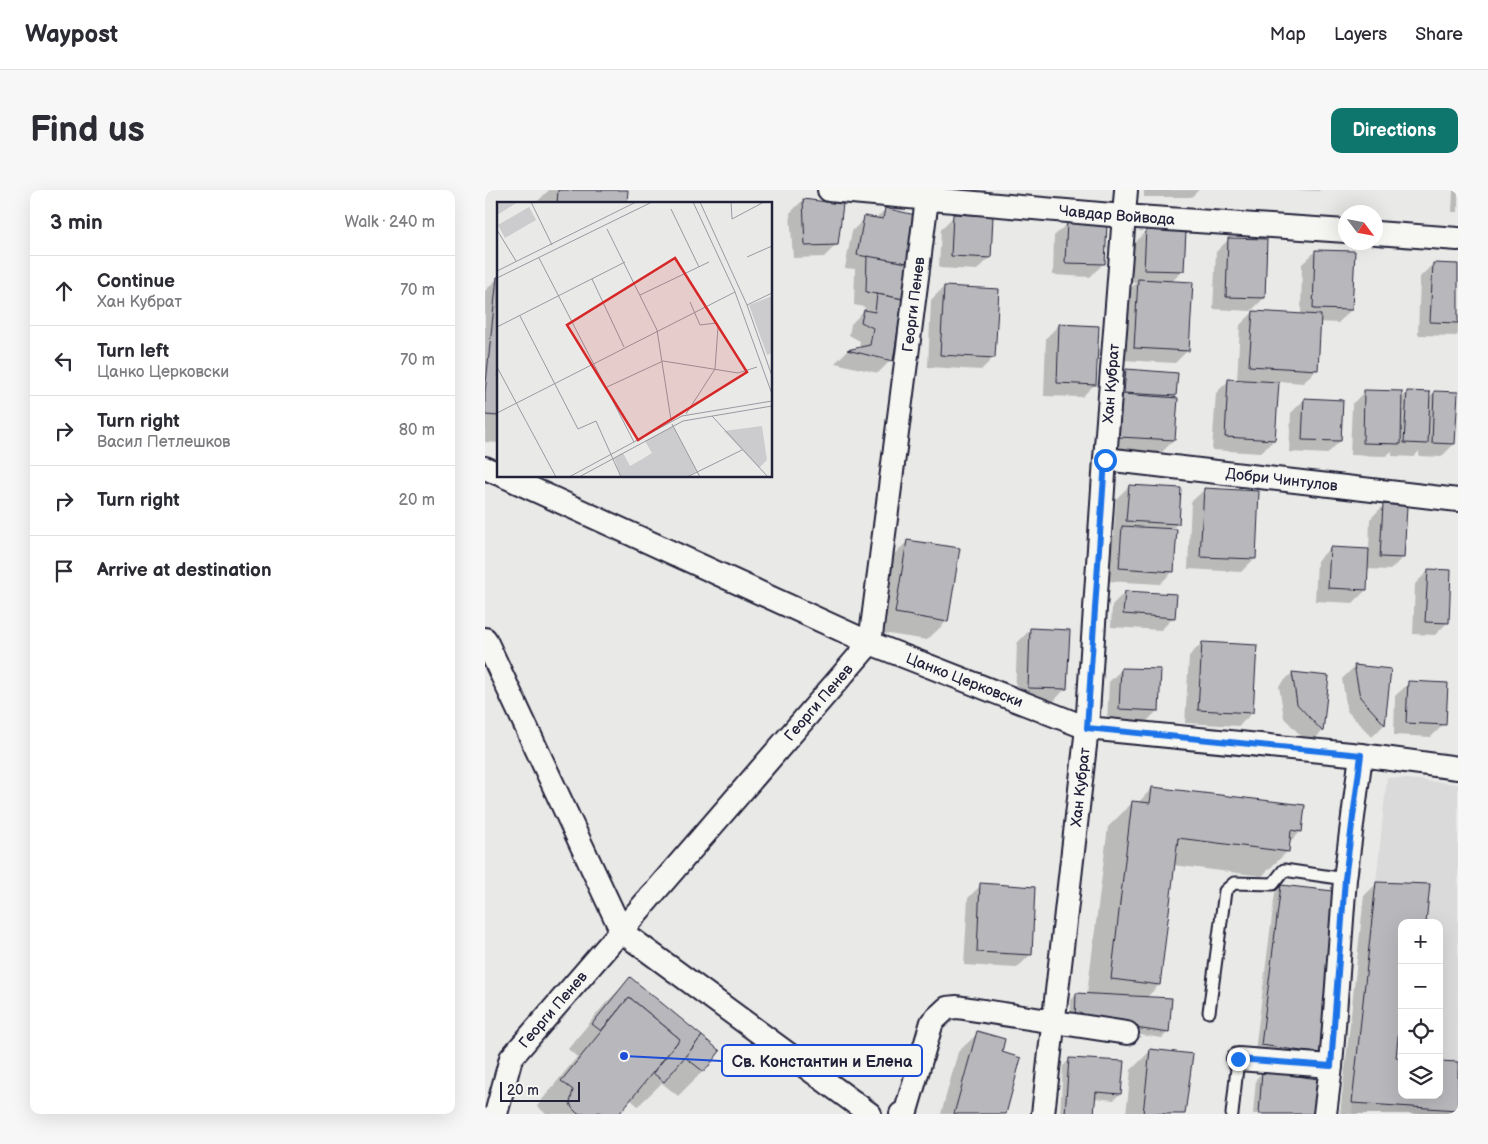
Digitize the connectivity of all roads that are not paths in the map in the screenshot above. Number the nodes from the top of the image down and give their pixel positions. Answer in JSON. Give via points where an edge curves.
{"nodes":[{"id":1,"x":829,"y":190,"type":"edge"},
{"id":2,"x":1126,"y":190,"type":"edge"},
{"id":3,"x":927,"y":199,"type":"junction"},
{"id":4,"x":1123,"y":216,"type":"junction"},
{"id":5,"x":1338,"y":231,"type":"edge"},
{"id":6,"x":1383,"y":234,"type":"edge"},
{"id":7,"x":1458,"y":239,"type":"edge"},
{"id":8,"x":1105,"y":460,"type":"junction"},
{"id":9,"x":485,"y":468,"type":"edge"},
{"id":10,"x":497,"y":473,"type":"edge"},
{"id":11,"x":508,"y":478,"type":"edge"},
{"id":12,"x":1458,"y":500,"type":"edge"},
{"id":13,"x":485,"y":640,"type":"edge"},
{"id":14,"x":870,"y":643,"type":"junction"},
{"id":15,"x":1087,"y":728,"type":"junction"},
{"id":16,"x":1361,"y":755,"type":"junction"},
{"id":17,"x":1458,"y":768,"type":"edge"},
{"id":18,"x":1345,"y":879,"type":"junction"},
{"id":19,"x":621,"y":932,"type":"junction"},
{"id":20,"x":1209,"y":1012,"type":"dead end"},
{"id":21,"x":1053,"y":1022,"type":"junction"},
{"id":22,"x":1127,"y":1033,"type":"dead end"},
{"id":23,"x":1238,"y":1059,"type":"joint"},
{"id":24,"x":1331,"y":1066,"type":"junction"},
{"id":25,"x":496,"y":1114,"type":"edge"},
{"id":26,"x":870,"y":1114,"type":"edge"},
{"id":27,"x":901,"y":1114,"type":"edge"},
{"id":28,"x":1043,"y":1114,"type":"edge"},
{"id":29,"x":1232,"y":1114,"type":"edge"},
{"id":30,"x":1325,"y":1114,"type":"edge"}],
"edges":[{"from":1,"to":3,"type":"street","name":"Чавдар Войвода"},
{"from":2,"to":4,"type":"street","name":"Хан Кубрат"},
{"from":3,"to":4,"type":"street","name":"Чавдар Войвода"},
{"from":3,"to":14,"type":"street","name":"Георги Пенев"},
{"from":4,"to":5,"type":"street","name":"Чавдар Войвода"},
{"from":4,"to":8,"type":"street","name":"Хан Кубрат"},
{"from":6,"to":7,"type":"street"},
{"from":8,"to":12,"type":"street","name":"Добри Чинтулов"},
{"from":8,"to":15,"type":"street","name":"Хан Кубрат"},
{"from":9,"to":10,"type":"street"},
{"from":11,"to":14,"type":"street","name":"Цанко Церковски"},
{"from":13,"to":19,"type":"street"},
{"from":14,"to":15,"type":"street","name":"Цанко Церковски"},
{"from":14,"to":19,"type":"street","name":"Георги Пенев"},
{"from":15,"to":16,"type":"street","name":"Цанко Церковски"},
{"from":15,"to":21,"type":"street","name":"Хан Кубрат"},
{"from":16,"to":17,"type":"street","name":"Цанко Церковски"},
{"from":16,"to":18,"type":"street"},
{"from":18,"to":20,"type":"lane","via":[[1284,870],[1273,884],[1234,883],[1228,886]]},
{"from":18,"to":24,"type":"street"},
{"from":19,"to":25,"type":"street","name":"Георги Пенев","via":[[511,1058]]},
{"from":19,"to":26,"type":"street"},
{"from":21,"to":22,"type":"street"},
{"from":21,"to":27,"type":"street","via":[[947,1008],[932,1022],[906,1111]]},
{"from":21,"to":28,"type":"street","name":"Хан Кубрат"},
{"from":23,"to":24,"type":"street"},
{"from":23,"to":29,"type":"lane"},
{"from":24,"to":30,"type":"street"}]}
